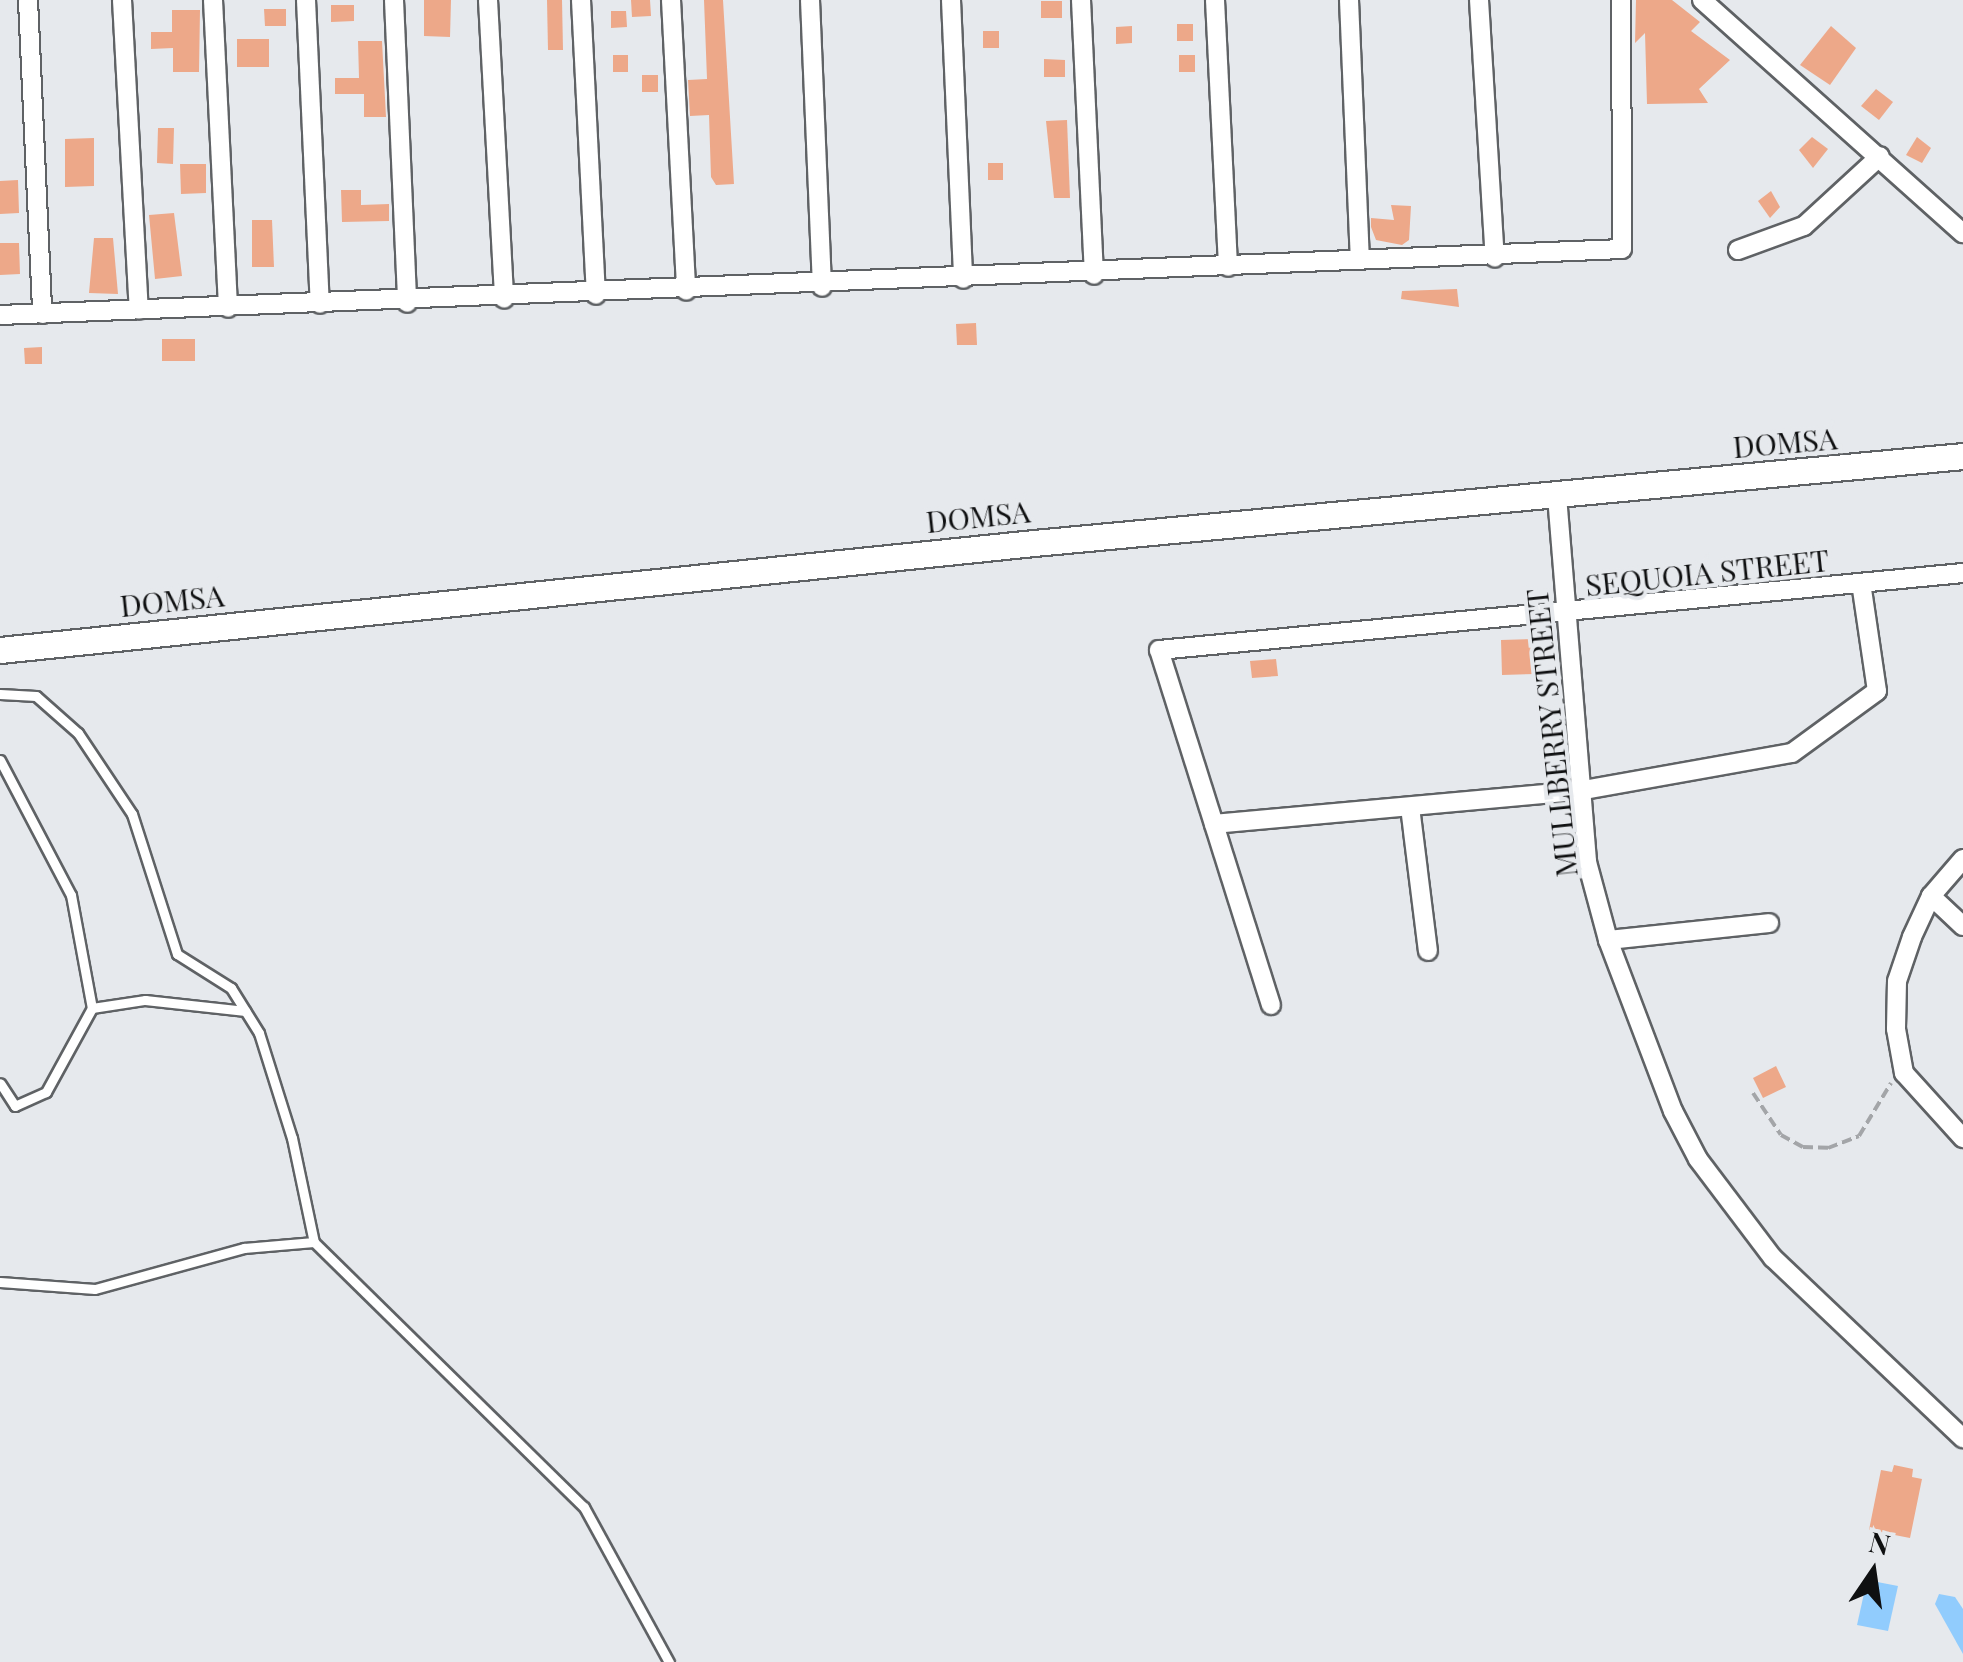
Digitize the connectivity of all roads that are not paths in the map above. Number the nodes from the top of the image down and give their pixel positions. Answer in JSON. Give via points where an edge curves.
{"nodes":[{"id":1,"x":28,"y":0,"type":"edge"},
{"id":2,"x":122,"y":0,"type":"edge"},
{"id":3,"x":213,"y":0,"type":"edge"},
{"id":4,"x":306,"y":0,"type":"edge"},
{"id":5,"x":394,"y":0,"type":"edge"},
{"id":6,"x":488,"y":0,"type":"edge"},
{"id":7,"x":581,"y":0,"type":"edge"},
{"id":8,"x":671,"y":0,"type":"edge"},
{"id":9,"x":810,"y":0,"type":"edge"},
{"id":10,"x":952,"y":0,"type":"edge"},
{"id":11,"x":1082,"y":0,"type":"edge"},
{"id":12,"x":1215,"y":0,"type":"edge"},
{"id":13,"x":1349,"y":0,"type":"edge"},
{"id":14,"x":1479,"y":0,"type":"edge"},
{"id":15,"x":1621,"y":0,"type":"edge"},
{"id":16,"x":1702,"y":0,"type":"edge"},
{"id":17,"x":1880,"y":156,"type":"junction"},
{"id":18,"x":1963,"y":234,"type":"edge"},
{"id":19,"x":1738,"y":250,"type":"dead end"},
{"id":20,"x":1495,"y":258,"type":"junction"},
{"id":21,"x":1360,"y":260,"type":"junction"},
{"id":22,"x":1228,"y":267,"type":"junction"},
{"id":23,"x":1094,"y":275,"type":"junction"},
{"id":24,"x":963,"y":279,"type":"junction"},
{"id":25,"x":822,"y":287,"type":"junction"},
{"id":26,"x":686,"y":291,"type":"junction"},
{"id":27,"x":596,"y":295,"type":"junction"},
{"id":28,"x":504,"y":298,"type":"junction"},
{"id":29,"x":408,"y":303,"type":"junction"},
{"id":30,"x":320,"y":304,"type":"junction"},
{"id":31,"x":228,"y":308,"type":"junction"},
{"id":32,"x":139,"y":310,"type":"junction"},
{"id":33,"x":42,"y":314,"type":"junction"},
{"id":34,"x":0,"y":315,"type":"edge"},
{"id":35,"x":1963,"y":456,"type":"edge"},
{"id":36,"x":1557,"y":496,"type":"junction"},
{"id":37,"x":1963,"y":572,"type":"edge"},
{"id":38,"x":1861,"y":583,"type":"junction"},
{"id":39,"x":1566,"y":616,"type":"junction"},
{"id":40,"x":0,"y":650,"type":"edge"},
{"id":41,"x":0,"y":694,"type":"edge"},
{"id":42,"x":0,"y":760,"type":"edge"},
{"id":43,"x":1578,"y":791,"type":"junction"},
{"id":44,"x":1410,"y":807,"type":"junction"},
{"id":45,"x":1214,"y":824,"type":"junction"},
{"id":46,"x":1963,"y":859,"type":"edge"},
{"id":47,"x":1932,"y":896,"type":"junction"},
{"id":48,"x":1769,"y":924,"type":"dead end"},
{"id":49,"x":1963,"y":926,"type":"edge"},
{"id":50,"x":1608,"y":940,"type":"junction"},
{"id":51,"x":1428,"y":951,"type":"dead end"},
{"id":52,"x":1270,"y":1005,"type":"dead end"},
{"id":53,"x":92,"y":1008,"type":"junction"},
{"id":54,"x":245,"y":1011,"type":"junction"},
{"id":55,"x":0,"y":1082,"type":"edge"},
{"id":56,"x":1963,"y":1138,"type":"edge"},
{"id":57,"x":314,"y":1242,"type":"junction"},
{"id":58,"x":0,"y":1282,"type":"edge"},
{"id":59,"x":1963,"y":1438,"type":"edge"},
{"id":60,"x":669,"y":1662,"type":"edge"}],
"edges":[{"from":1,"to":33,"type":"street"},
{"from":2,"to":32,"type":"street"},
{"from":3,"to":31,"type":"street"},
{"from":4,"to":30,"type":"street"},
{"from":5,"to":29,"type":"street"},
{"from":6,"to":28,"type":"street"},
{"from":7,"to":27,"type":"street"},
{"from":8,"to":26,"type":"street"},
{"from":9,"to":25,"type":"street"},
{"from":10,"to":24,"type":"street"},
{"from":11,"to":23,"type":"street"},
{"from":12,"to":22,"type":"street"},
{"from":13,"to":21,"type":"street"},
{"from":14,"to":20,"type":"street"},
{"from":15,"to":20,"type":"street","via":[[1627,222],[1622,249]]},
{"from":16,"to":17,"type":"street"},
{"from":17,"to":18,"type":"street"},
{"from":17,"to":19,"type":"street","via":[[1804,226]]},
{"from":20,"to":21,"type":"street"},
{"from":21,"to":22,"type":"street"},
{"from":22,"to":23,"type":"street"},
{"from":23,"to":24,"type":"street"},
{"from":24,"to":25,"type":"street"},
{"from":25,"to":26,"type":"street"},
{"from":26,"to":27,"type":"street"},
{"from":27,"to":28,"type":"street"},
{"from":28,"to":29,"type":"street"},
{"from":29,"to":30,"type":"street"},
{"from":30,"to":31,"type":"street"},
{"from":31,"to":32,"type":"street"},
{"from":32,"to":33,"type":"street"},
{"from":33,"to":34,"type":"street"},
{"from":35,"to":36,"type":"main road","name":"DOMSA"},
{"from":36,"to":39,"type":"street","name":"MULLBERRY STREET"},
{"from":36,"to":40,"type":"main road","name":"DOMSA"},
{"from":37,"to":38,"type":"street","name":"SEQUOIA STREET"},
{"from":38,"to":39,"type":"street","name":"SEQUOIA STREET"},
{"from":38,"to":43,"type":"street","via":[[1877,691],[1853,712],[1792,753],[1761,762]]},
{"from":39,"to":43,"type":"street","name":"MULLBERRY STREET"},
{"from":39,"to":45,"type":"street","name":"SEQUOIA STREET","via":[[1158,650]]},
{"from":41,"to":54,"type":"lane","via":[[36,696],[78,733],[132,814],[176,954],[231,988]]},
{"from":42,"to":53,"type":"lane","via":[[71,895]]},
{"from":43,"to":44,"type":"street"},
{"from":43,"to":50,"type":"street","name":"MULLBERRY STREET","via":[[1587,862]]},
{"from":44,"to":45,"type":"street"},
{"from":44,"to":51,"type":"street"},
{"from":45,"to":52,"type":"street"},
{"from":46,"to":47,"type":"street"},
{"from":47,"to":49,"type":"street"},
{"from":47,"to":56,"type":"street","via":[[1898,981],[1896,1029],[1904,1073]]},
{"from":48,"to":50,"type":"street"},
{"from":50,"to":59,"type":"street","name":"MULLBERRY STREET","via":[[1672,1111],[1736,1214],[1773,1258]]},
{"from":53,"to":54,"type":"lane","via":[[145,1000]]},
{"from":53,"to":55,"type":"lane","via":[[46,1092],[16,1106]]},
{"from":54,"to":57,"type":"lane","via":[[276,1083]]},
{"from":57,"to":58,"type":"lane","via":[[244,1248],[95,1288]]},
{"from":57,"to":60,"type":"lane","via":[[584,1508]]}]}
